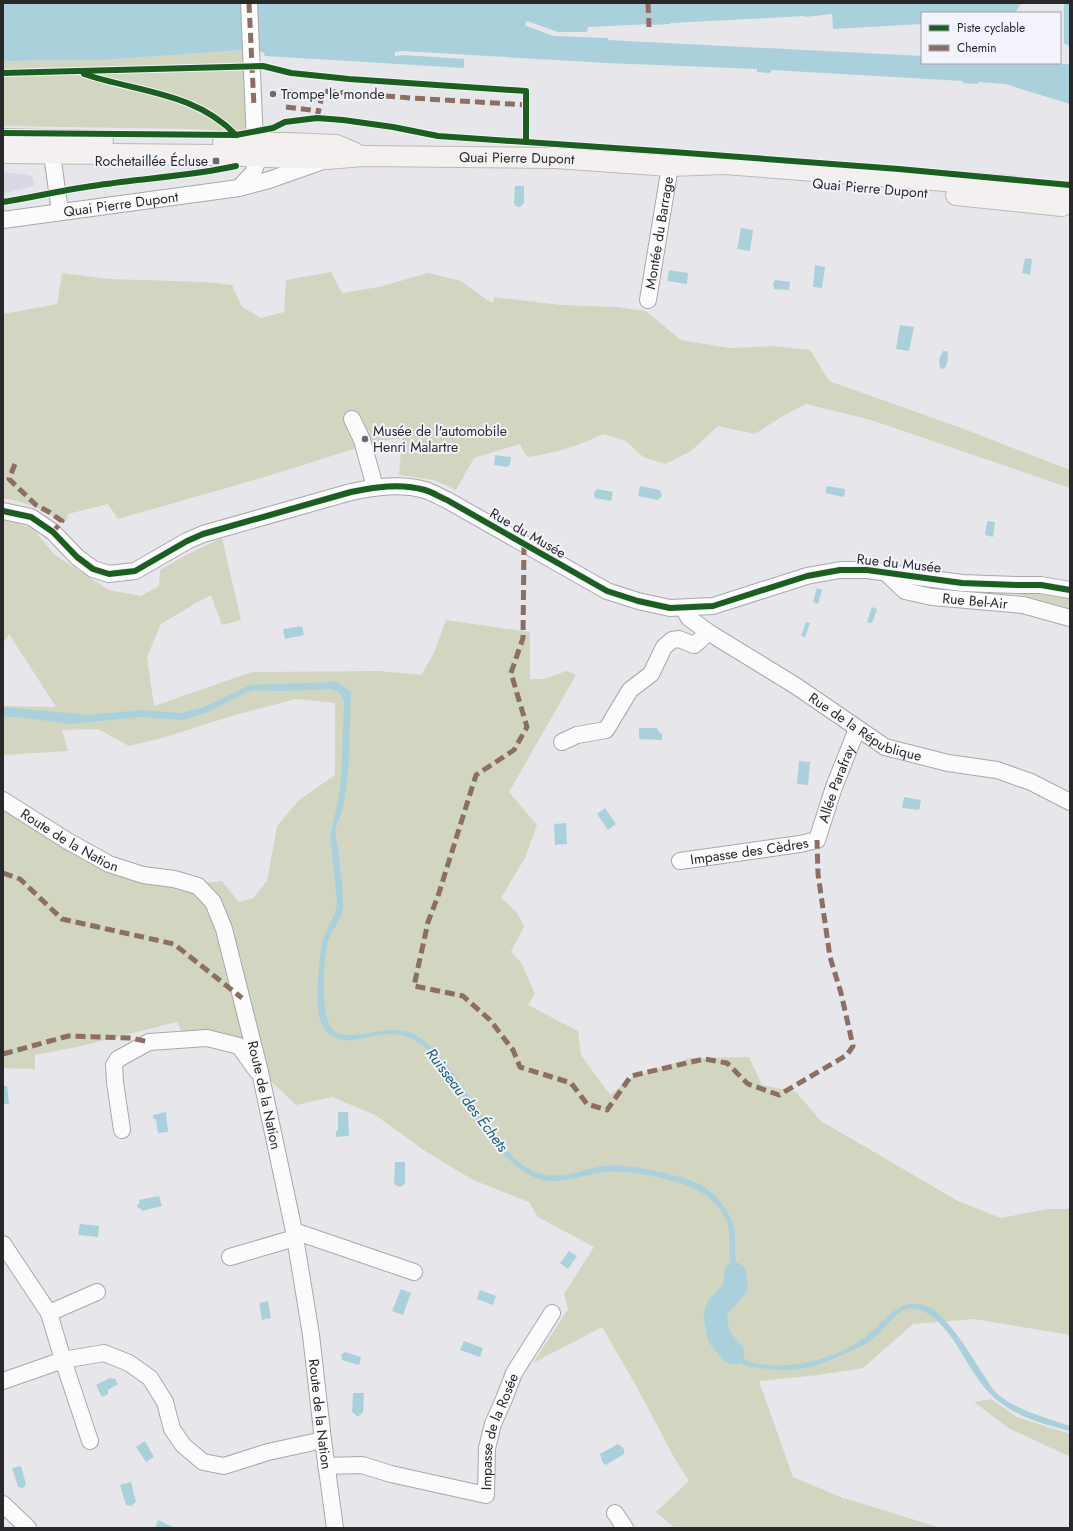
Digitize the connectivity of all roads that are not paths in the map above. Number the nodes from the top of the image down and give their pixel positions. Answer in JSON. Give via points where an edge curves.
{"nodes":[{"id":1,"x":249,"y":3,"type":"edge"},
{"id":2,"x":3,"y":139,"type":"edge"},
{"id":3,"x":255,"y":150,"type":"junction"},
{"id":4,"x":3,"y":153,"type":"edge"},
{"id":5,"x":52,"y":154,"type":"junction"},
{"id":6,"x":362,"y":156,"type":"junction"},
{"id":7,"x":327,"y":159,"type":"junction"},
{"id":8,"x":670,"y":166,"type":"junction"},
{"id":9,"x":239,"y":188,"type":"junction"},
{"id":10,"x":1070,"y":194,"type":"edge"},
{"id":11,"x":1070,"y":206,"type":"edge"},
{"id":12,"x":60,"y":212,"type":"junction"},
{"id":13,"x":3,"y":220,"type":"edge"},
{"id":14,"x":648,"y":300,"type":"dead end"},
{"id":15,"x":352,"y":419,"type":"dead end"},
{"id":16,"x":375,"y":487,"type":"junction"},
{"id":17,"x":3,"y":511,"type":"edge"},
{"id":18,"x":886,"y":573,"type":"junction"},
{"id":19,"x":1070,"y":590,"type":"edge"},
{"id":20,"x":683,"y":608,"type":"junction"},
{"id":21,"x":1070,"y":618,"type":"edge"},
{"id":22,"x":708,"y":632,"type":"junction"},
{"id":23,"x":857,"y":729,"type":"junction"},
{"id":24,"x":562,"y":742,"type":"dead end"},
{"id":25,"x":3,"y":800,"type":"edge"},
{"id":26,"x":1070,"y":802,"type":"edge"},
{"id":27,"x":817,"y":840,"type":"joint"},
{"id":28,"x":680,"y":862,"type":"dead end"},
{"id":29,"x":260,"y":1072,"type":"junction"},
{"id":30,"x":122,"y":1130,"type":"dead end"},
{"id":31,"x":295,"y":1234,"type":"junction"},
{"id":32,"x":3,"y":1244,"type":"edge"},
{"id":33,"x":230,"y":1257,"type":"dead end"},
{"id":34,"x":414,"y":1272,"type":"dead end"},
{"id":35,"x":97,"y":1292,"type":"dead end"},
{"id":36,"x":49,"y":1313,"type":"junction"},
{"id":37,"x":552,"y":1313,"type":"dead end"},
{"id":38,"x":62,"y":1360,"type":"junction"},
{"id":39,"x":3,"y":1381,"type":"edge"},
{"id":40,"x":90,"y":1440,"type":"dead end"},
{"id":41,"x":323,"y":1440,"type":"junction"},
{"id":42,"x":326,"y":1466,"type":"junction"},
{"id":43,"x":3,"y":1504,"type":"edge"},
{"id":44,"x":615,"y":1513,"type":"dead end"},
{"id":45,"x":28,"y":1528,"type":"edge"},
{"id":46,"x":335,"y":1528,"type":"edge"},
{"id":47,"x":625,"y":1528,"type":"edge"}],
"edges":[{"from":1,"to":3,"type":"street"},
{"from":2,"to":3,"type":"main road"},
{"from":3,"to":5,"type":"main road","via":[[215,155]]},
{"from":3,"to":6,"type":"main road","name":"Quai Pierre Dupont","via":[[288,143],[336,145]]},
{"from":3,"to":7,"type":"main road","name":"Quai Pierre Dupont"},
{"from":3,"to":9,"type":"street","via":[[256,165],[253,173]]},
{"from":4,"to":5,"type":"main road"},
{"from":5,"to":12,"type":"street"},
{"from":6,"to":7,"type":"main road","name":"Quai Pierre Dupont"},
{"from":6,"to":8,"type":"main road","name":"Quai Pierre Dupont","via":[[555,158]]},
{"from":7,"to":9,"type":"street","name":"Quai Pierre Dupont"},
{"from":8,"to":10,"type":"main road","name":"Quai Pierre Dupont","via":[[724,164],[1010,186]]},
{"from":8,"to":11,"type":"main road","name":"Quai Pierre Dupont","via":[[723,176]]},
{"from":8,"to":14,"type":"street","name":"Montée du Barrage"},
{"from":9,"to":12,"type":"street","name":"Quai Pierre Dupont"},
{"from":12,"to":13,"type":"street","name":"Quai Pierre Dupont"},
{"from":15,"to":16,"type":"street","via":[[362,440]]},
{"from":16,"to":17,"type":"street","name":"Rue du Musée","via":[[203,534],[187,540],[135,571],[109,574],[93,569],[77,557],[53,532],[31,517]]},
{"from":16,"to":20,"type":"street","name":"Rue du Musée","via":[[401,486],[425,490],[607,591],[638,602]]},
{"from":18,"to":19,"type":"street","name":"Rue du Musée","via":[[962,583],[1041,584]]},
{"from":18,"to":20,"type":"street","name":"Rue du Musée","via":[[840,570],[807,576],[713,606]]},
{"from":18,"to":21,"type":"street","name":"Rue Bel-Air","via":[[905,591],[932,598],[1023,605]]},
{"from":20,"to":22,"type":"street","name":"Rue de la République","via":[[689,618]]},
{"from":22,"to":23,"type":"street","name":"Rue de la République","via":[[796,686]]},
{"from":22,"to":24,"type":"street","via":[[694,645],[679,639],[672,640],[664,647],[651,674],[630,690],[606,730]]},
{"from":23,"to":26,"type":"street","name":"Rue de la République","via":[[885,747],[948,763],[997,770],[1031,782]]},
{"from":23,"to":27,"type":"street","name":"Allée Parafray"},
{"from":25,"to":29,"type":"street","name":"Route de la Nation","via":[[109,864],[143,875],[198,886],[213,902],[224,930]]},
{"from":27,"to":28,"type":"street","name":"Impasse des Cèdres"},
{"from":29,"to":30,"type":"street","via":[[239,1046],[208,1038],[149,1042],[118,1059],[114,1065]]},
{"from":29,"to":31,"type":"street","name":"Route de la Nation"},
{"from":31,"to":33,"type":"street"},
{"from":31,"to":34,"type":"street"},
{"from":31,"to":41,"type":"street","name":"Route de la Nation","via":[[311,1334]]},
{"from":32,"to":36,"type":"street"},
{"from":35,"to":36,"type":"street"},
{"from":36,"to":38,"type":"street"},
{"from":37,"to":42,"type":"street","name":"Impasse de la Rosée","via":[[514,1372],[493,1424],[487,1448],[486,1495],[362,1465]]},
{"from":38,"to":39,"type":"street"},
{"from":38,"to":40,"type":"street"},
{"from":38,"to":41,"type":"street","via":[[104,1353],[129,1363],[150,1378],[165,1402],[172,1429],[183,1445],[203,1462],[224,1466],[268,1452]]},
{"from":41,"to":42,"type":"street","name":"Route de la Nation"},
{"from":42,"to":46,"type":"street","name":"Route de la Nation"},
{"from":43,"to":45,"type":"street"},
{"from":44,"to":47,"type":"street"}]}
